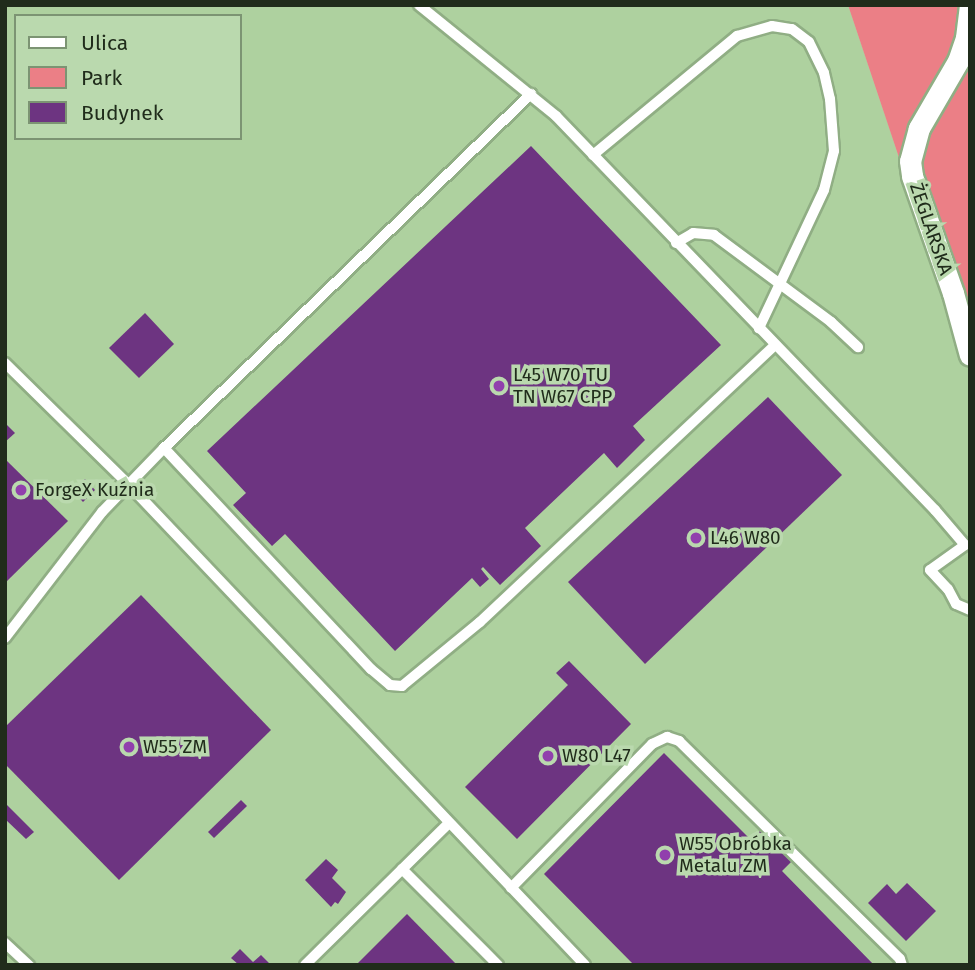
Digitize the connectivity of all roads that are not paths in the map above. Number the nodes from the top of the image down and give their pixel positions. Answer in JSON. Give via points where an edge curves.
{"nodes":[{"id":1,"x":419,"y":5,"type":"edge"},
{"id":2,"x":970,"y":5,"type":"edge"},
{"id":3,"x":531,"y":94,"type":"junction"},
{"id":4,"x":593,"y":155,"type":"junction"},
{"id":5,"x":676,"y":243,"type":"junction"},
{"id":6,"x":780,"y":283,"type":"junction"},
{"id":7,"x":759,"y":328,"type":"junction"},
{"id":8,"x":968,"y":344,"type":"edge"},
{"id":9,"x":775,"y":345,"type":"junction"},
{"id":10,"x":858,"y":347,"type":"dead end"},
{"id":11,"x":5,"y":363,"type":"edge"},
{"id":12,"x":164,"y":448,"type":"junction"},
{"id":13,"x":129,"y":485,"type":"junction"},
{"id":14,"x":970,"y":610,"type":"edge"},
{"id":15,"x":5,"y":638,"type":"edge"},
{"id":16,"x":449,"y":823,"type":"junction"},
{"id":17,"x":402,"y":869,"type":"junction"},
{"id":18,"x":511,"y":888,"type":"junction"},
{"id":19,"x":5,"y":943,"type":"edge"},
{"id":20,"x":29,"y":965,"type":"edge"},
{"id":21,"x":305,"y":965,"type":"edge"},
{"id":22,"x":498,"y":965,"type":"edge"},
{"id":23,"x":585,"y":965,"type":"edge"},
{"id":24,"x":902,"y":965,"type":"edge"}],
"edges":[{"from":1,"to":3,"type":"lane"},
{"from":2,"to":8,"type":"street","name":"ŻEGLARSKA","via":[[958,61],[919,128],[910,161]]},
{"from":3,"to":4,"type":"lane"},
{"from":3,"to":12,"type":"lane"},
{"from":4,"to":5,"type":"lane"},
{"from":4,"to":6,"type":"lane","via":[[737,36],[772,26],[800,34],[815,51],[824,73],[834,151],[824,190]]},
{"from":5,"to":6,"type":"lane","via":[[693,233],[714,235]]},
{"from":5,"to":7,"type":"lane"},
{"from":6,"to":7,"type":"lane"},
{"from":6,"to":10,"type":"lane"},
{"from":7,"to":9,"type":"lane"},
{"from":9,"to":12,"type":"lane","via":[[489,612],[402,687],[390,685],[371,669]]},
{"from":9,"to":14,"type":"lane","via":[[965,545],[930,570],[956,604]]},
{"from":11,"to":13,"type":"lane"},
{"from":12,"to":13,"type":"lane"},
{"from":13,"to":15,"type":"lane","via":[[90,527]]},
{"from":13,"to":16,"type":"lane"},
{"from":16,"to":17,"type":"lane"},
{"from":16,"to":18,"type":"lane"},
{"from":17,"to":21,"type":"lane"},
{"from":17,"to":22,"type":"lane"},
{"from":18,"to":23,"type":"lane"},
{"from":18,"to":24,"type":"lane","via":[[652,744],[667,737],[680,741]]},
{"from":19,"to":20,"type":"lane"}]}
